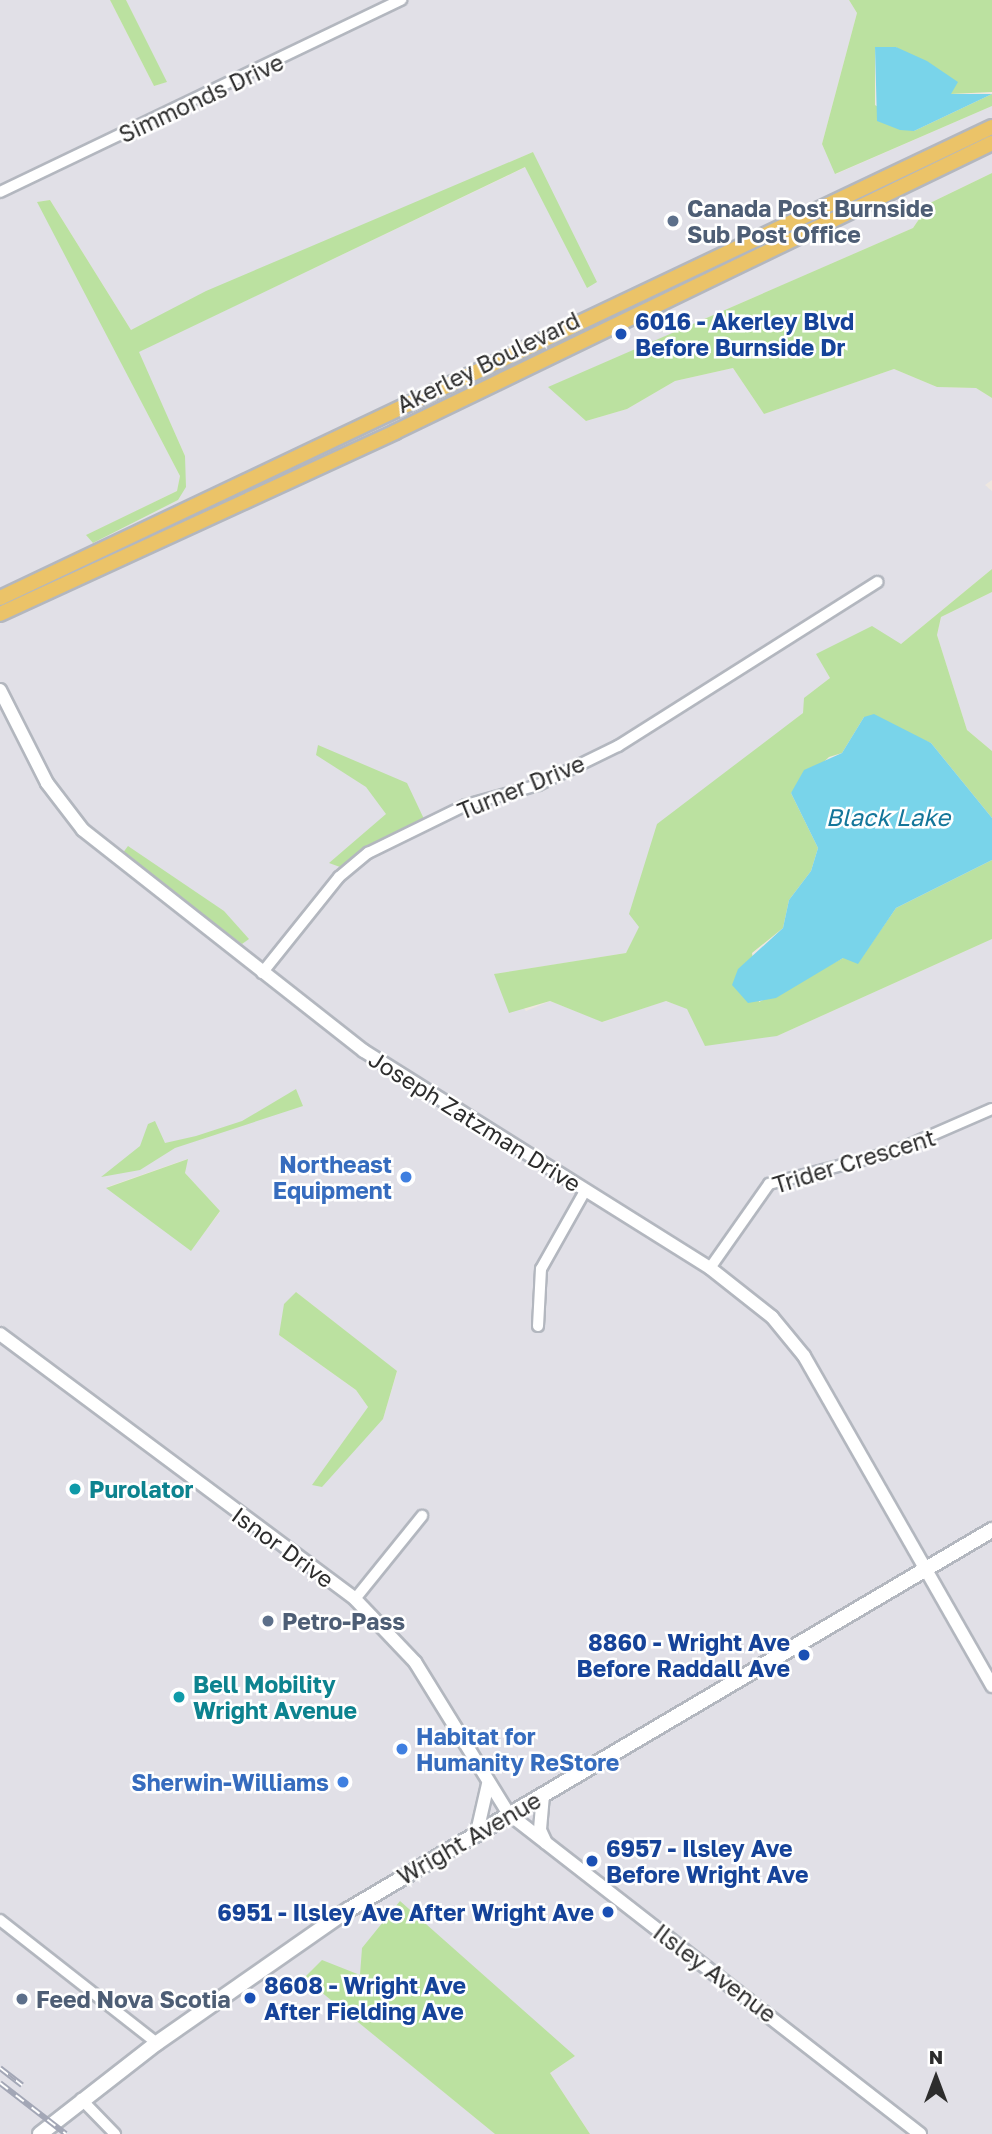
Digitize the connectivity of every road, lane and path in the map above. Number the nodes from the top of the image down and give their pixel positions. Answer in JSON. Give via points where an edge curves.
{"nodes":[{"id":1,"x":401,"y":0,"type":"edge"},
{"id":2,"x":992,"y":127,"type":"edge"},
{"id":3,"x":992,"y":143,"type":"edge"},
{"id":4,"x":0,"y":192,"type":"edge"},
{"id":5,"x":877,"y":582,"type":"dead end"},
{"id":6,"x":0,"y":598,"type":"edge"},
{"id":7,"x":0,"y":614,"type":"edge"},
{"id":8,"x":0,"y":690,"type":"edge"},
{"id":9,"x":262,"y":972,"type":"junction"},
{"id":10,"x":992,"y":1108,"type":"edge"},
{"id":11,"x":585,"y":1191,"type":"junction"},
{"id":12,"x":710,"y":1268,"type":"junction"},
{"id":13,"x":538,"y":1326,"type":"dead end"},
{"id":14,"x":0,"y":1334,"type":"edge"},
{"id":15,"x":422,"y":1516,"type":"dead end"},
{"id":16,"x":992,"y":1530,"type":"edge"},
{"id":17,"x":924,"y":1570,"type":"junction"},
{"id":18,"x":355,"y":1600,"type":"junction"},
{"id":19,"x":992,"y":1686,"type":"edge"},
{"id":20,"x":488,"y":1784,"type":"junction"},
{"id":21,"x":543,"y":1795,"type":"junction"},
{"id":22,"x":509,"y":1814,"type":"junction"},
{"id":23,"x":477,"y":1832,"type":"junction"},
{"id":24,"x":548,"y":1847,"type":"junction"},
{"id":25,"x":0,"y":1920,"type":"edge"},
{"id":26,"x":157,"y":2043,"type":"junction"},
{"id":27,"x":81,"y":2099,"type":"junction"},
{"id":28,"x":40,"y":2134,"type":"edge"},
{"id":29,"x":115,"y":2134,"type":"edge"},
{"id":30,"x":920,"y":2134,"type":"edge"}],
"edges":[{"from":1,"to":4,"type":"street","name":"Simmonds Drive"},
{"from":2,"to":6,"type":"main road","name":"Akerley Boulevard"},
{"from":3,"to":7,"type":"main road","name":"Akerley Boulevard","via":[[395,432]]},
{"from":5,"to":9,"type":"street","name":"Turner Drive","via":[[618,746],[538,785],[466,805],[361,857]]},
{"from":8,"to":9,"type":"street","name":"Joseph Zatzman Drive","via":[[63,809]]},
{"from":9,"to":11,"type":"street","name":"Joseph Zatzman Drive","via":[[364,1051]]},
{"from":10,"to":12,"type":"street","name":"Trider Crescent","via":[[894,1152],[769,1184]]},
{"from":11,"to":12,"type":"street","name":"Joseph Zatzman Drive"},
{"from":11,"to":13,"type":"street","via":[[541,1269]]},
{"from":12,"to":17,"type":"street","name":"Joseph Zatzman Drive","via":[[772,1317],[804,1356]]},
{"from":14,"to":18,"type":"street","name":"Isnor Drive"},
{"from":15,"to":18,"type":"street"},
{"from":16,"to":17,"type":"main road","name":"Wright Avenue"},
{"from":17,"to":19,"type":"street","name":"Joseph Zatzman Drive"},
{"from":17,"to":21,"type":"main road","name":"Wright Avenue"},
{"from":18,"to":20,"type":"street","name":"Isnor Drive","via":[[415,1662]]},
{"from":20,"to":22,"type":"street","name":"Isnor Drive"},
{"from":20,"to":23,"type":"street"},
{"from":21,"to":22,"type":"main road","name":"Wright Avenue"},
{"from":21,"to":24,"type":"street","via":[[540,1830]]},
{"from":22,"to":23,"type":"main road","name":"Wright Avenue"},
{"from":22,"to":24,"type":"street","name":"Ilsley Avenue"},
{"from":23,"to":26,"type":"main road","name":"Wright Avenue","via":[[348,1910]]},
{"from":24,"to":30,"type":"street","name":"Ilsley Avenue"},
{"from":25,"to":26,"type":"street"},
{"from":26,"to":27,"type":"main road","name":"Wright Avenue"},
{"from":27,"to":28,"type":"main road","name":"Wright Avenue"},
{"from":27,"to":29,"type":"street"}]}
